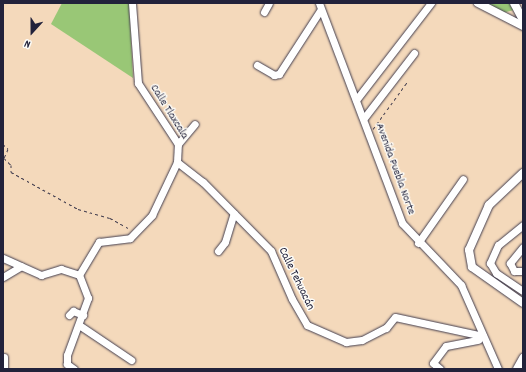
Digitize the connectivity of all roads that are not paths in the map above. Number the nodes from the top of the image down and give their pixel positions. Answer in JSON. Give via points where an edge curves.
{"nodes":[{"id":1,"x":132,"y":3,"type":"edge"},
{"id":2,"x":269,"y":3,"type":"edge"},
{"id":3,"x":431,"y":3,"type":"edge"},
{"id":4,"x":478,"y":3,"type":"edge"},
{"id":5,"x":516,"y":5,"type":"edge"},
{"id":6,"x":320,"y":6,"type":"edge"},
{"id":7,"x":264,"y":12,"type":"dead end"},
{"id":8,"x":502,"y":16,"type":"junction"},
{"id":9,"x":523,"y":20,"type":"edge"},
{"id":10,"x":523,"y":26,"type":"edge"},
{"id":11,"x":414,"y":53,"type":"dead end"},
{"id":12,"x":258,"y":65,"type":"dead end"},
{"id":13,"x":356,"y":100,"type":"junction"},
{"id":14,"x":364,"y":118,"type":"junction"},
{"id":15,"x":195,"y":124,"type":"dead end"},
{"id":16,"x":178,"y":144,"type":"junction"},
{"id":17,"x":177,"y":162,"type":"junction"},
{"id":18,"x":523,"y":173,"type":"edge"},
{"id":19,"x":463,"y":179,"type":"dead end"},
{"id":20,"x":234,"y":213,"type":"junction"},
{"id":21,"x":523,"y":224,"type":"edge"},
{"id":22,"x":418,"y":243,"type":"junction"},
{"id":23,"x":523,"y":247,"type":"edge"},
{"id":24,"x":218,"y":251,"type":"dead end"},
{"id":25,"x":3,"y":258,"type":"edge"},
{"id":26,"x":21,"y":266,"type":"junction"},
{"id":27,"x":523,"y":271,"type":"edge"},
{"id":28,"x":78,"y":275,"type":"junction"},
{"id":29,"x":3,"y":277,"type":"edge"},
{"id":30,"x":523,"y":291,"type":"edge"},
{"id":31,"x":523,"y":303,"type":"edge"},
{"id":32,"x":69,"y":315,"type":"dead end"},
{"id":33,"x":83,"y":315,"type":"junction"},
{"id":34,"x":79,"y":325,"type":"junction"},
{"id":35,"x":485,"y":339,"type":"junction"},
{"id":36,"x":4,"y":357,"type":"dead end"},
{"id":37,"x":523,"y":358,"type":"edge"},
{"id":38,"x":131,"y":360,"type":"dead end"},
{"id":39,"x":4,"y":369,"type":"edge"},
{"id":40,"x":74,"y":369,"type":"edge"},
{"id":41,"x":440,"y":369,"type":"edge"},
{"id":42,"x":498,"y":369,"type":"edge"},
{"id":43,"x":517,"y":369,"type":"edge"}],
"edges":[{"from":1,"to":16,"type":"street","name":"Calle Tlaxcala","via":[[138,83]]},
{"from":2,"to":7,"type":"street"},
{"from":3,"to":13,"type":"street"},
{"from":4,"to":8,"type":"main road"},
{"from":5,"to":8,"type":"main road","via":[[511,15]]},
{"from":5,"to":9,"type":"main road"},
{"from":6,"to":12,"type":"street","via":[[279,74],[274,75]]},
{"from":6,"to":13,"type":"street","name":"Avenida Puebla Norte"},
{"from":8,"to":10,"type":"main road"},
{"from":11,"to":14,"type":"street"},
{"from":13,"to":14,"type":"street","name":"Avenida Puebla Norte"},
{"from":14,"to":22,"type":"street","name":"Avenida Puebla Norte","via":[[402,223]]},
{"from":15,"to":16,"type":"street"},
{"from":16,"to":17,"type":"street","name":"Calle Tlaxcala"},
{"from":17,"to":20,"type":"street","name":"Calle Tehuacán"},
{"from":17,"to":28,"type":"street","name":"Calle Tlaxcala","via":[[157,209],[125,240],[98,242]]},
{"from":18,"to":31,"type":"main road","via":[[489,205],[469,250],[472,267]]},
{"from":19,"to":22,"type":"street"},
{"from":20,"to":24,"type":"street","via":[[225,242]]},
{"from":20,"to":35,"type":"street","name":"Calle Tehuacán","via":[[271,251],[298,313],[313,328],[349,342],[386,328],[391,318],[403,317]]},
{"from":21,"to":30,"type":"street","via":[[498,245],[490,264],[496,273]]},
{"from":22,"to":35,"type":"street","name":"Avenida Puebla Norte","via":[[461,285]]},
{"from":23,"to":27,"type":"street","via":[[510,262],[514,271]]},
{"from":25,"to":26,"type":"street"},
{"from":26,"to":28,"type":"street","via":[[41,275],[61,269]]},
{"from":26,"to":29,"type":"street"},
{"from":28,"to":33,"type":"street","via":[[88,294]]},
{"from":32,"to":33,"type":"street","via":[[73,311]]},
{"from":33,"to":34,"type":"street"},
{"from":34,"to":38,"type":"street"},
{"from":34,"to":40,"type":"street","via":[[66,359]]},
{"from":35,"to":41,"type":"street","via":[[463,340],[446,346],[433,363]]},
{"from":35,"to":42,"type":"street","name":"Avenida Puebla Norte"},
{"from":36,"to":39,"type":"street"},
{"from":37,"to":43,"type":"main road"}]}
